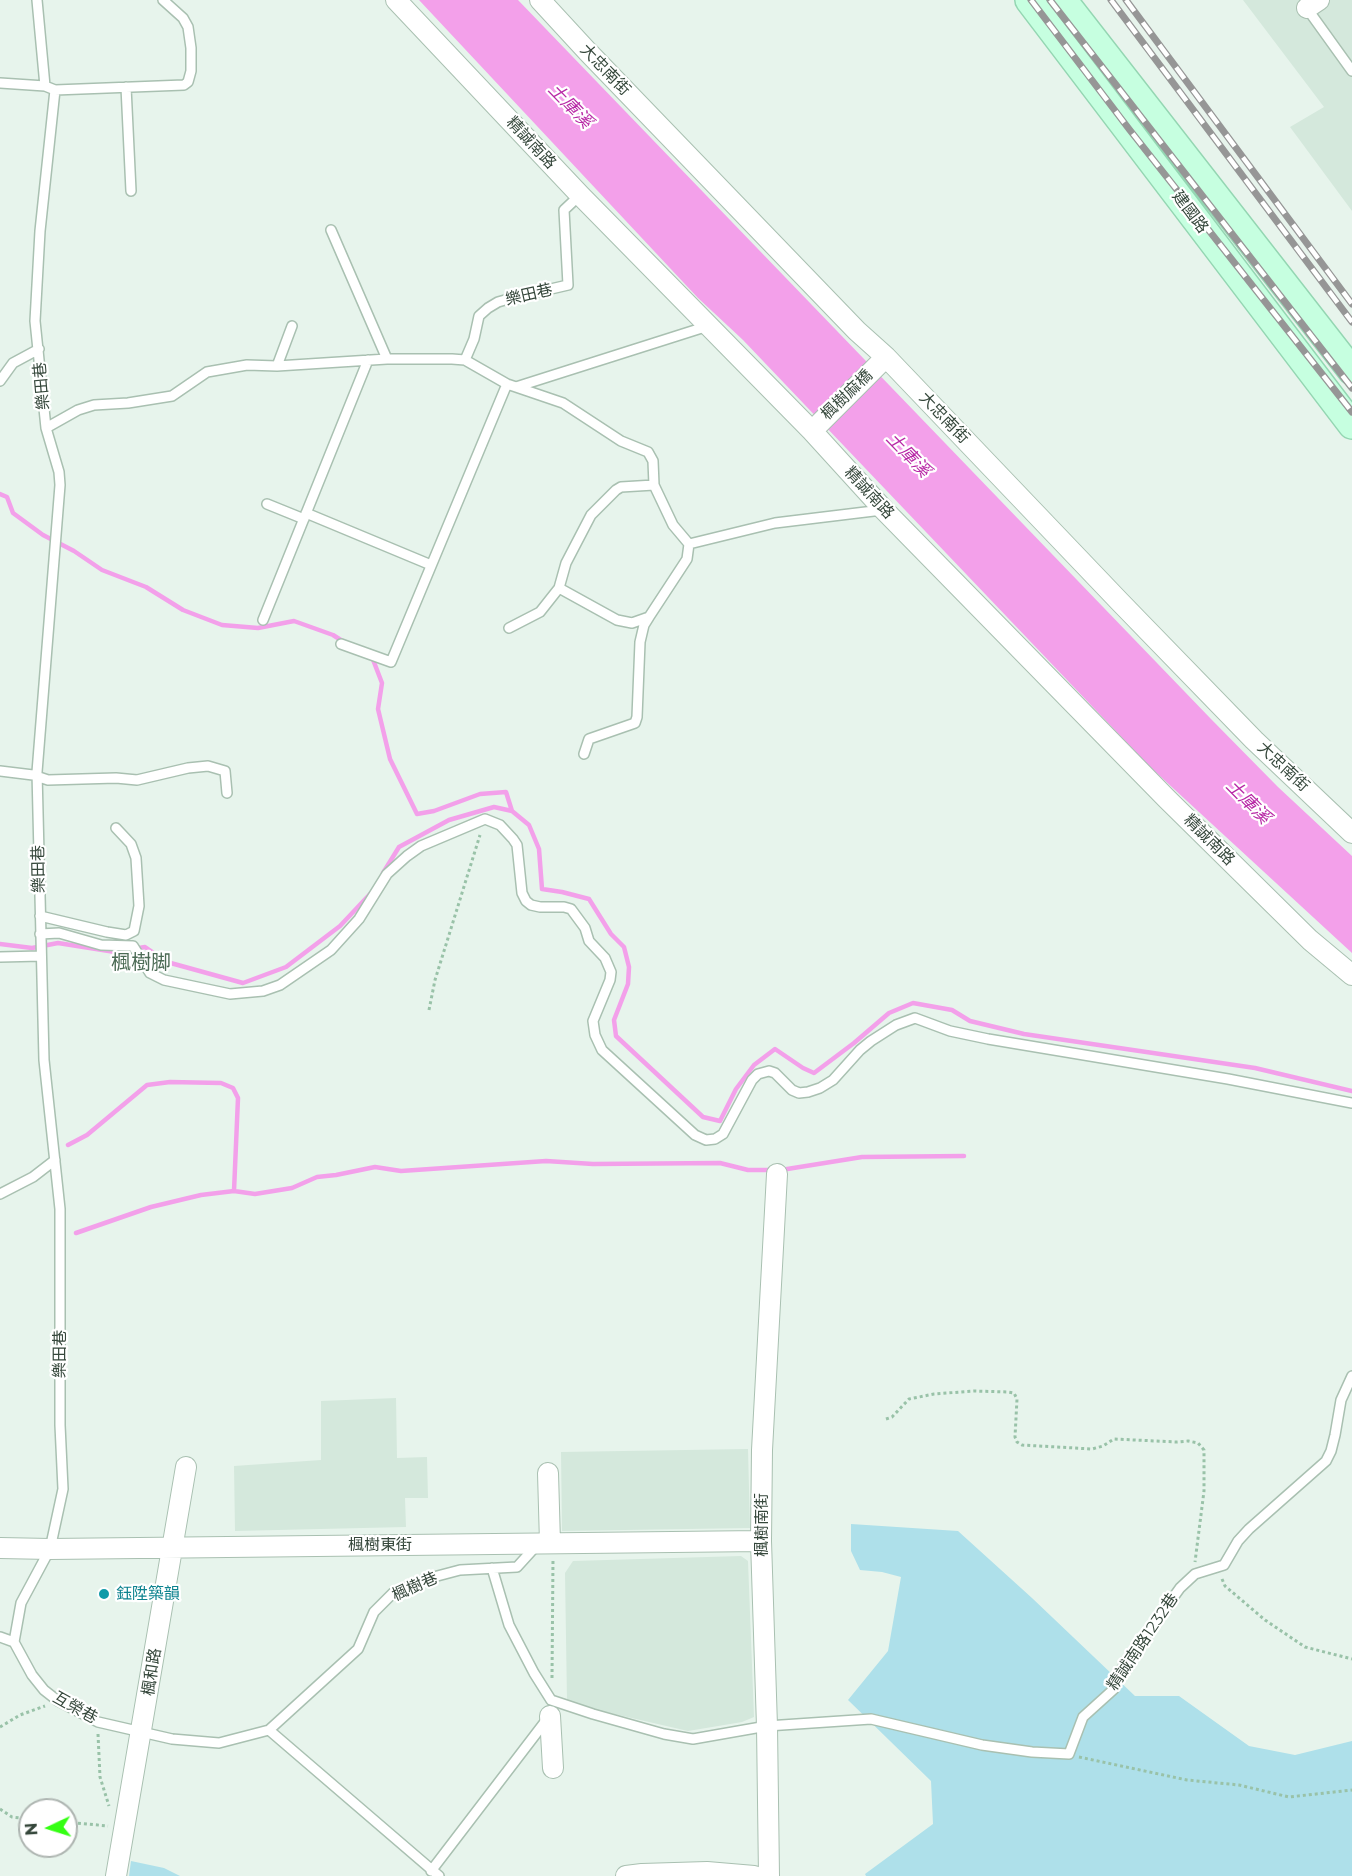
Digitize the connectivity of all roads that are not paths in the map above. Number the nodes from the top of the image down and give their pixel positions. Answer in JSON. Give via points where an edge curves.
{"nodes":[{"id":1,"x":37,"y":0,"type":"edge"},
{"id":2,"x":163,"y":0,"type":"edge"},
{"id":3,"x":396,"y":0,"type":"edge"},
{"id":4,"x":540,"y":0,"type":"edge"},
{"id":5,"x":1029,"y":0,"type":"edge"},
{"id":6,"x":1063,"y":0,"type":"edge"},
{"id":7,"x":1309,"y":3,"type":"edge"},
{"id":8,"x":1352,"y":71,"type":"edge"},
{"id":9,"x":0,"y":82,"type":"edge"},
{"id":10,"x":45,"y":86,"type":"junction"},
{"id":11,"x":126,"y":87,"type":"junction"},
{"id":12,"x":56,"y":90,"type":"junction"},
{"id":13,"x":131,"y":191,"type":"dead end"},
{"id":14,"x":580,"y":195,"type":"junction"},
{"id":15,"x":331,"y":230,"type":"dead end"},
{"id":16,"x":292,"y":326,"type":"dead end"},
{"id":17,"x":709,"y":326,"type":"junction"},
{"id":18,"x":39,"y":349,"type":"junction"},
{"id":19,"x":387,"y":359,"type":"junction"},
{"id":20,"x":369,"y":360,"type":"junction"},
{"id":21,"x":465,"y":360,"type":"junction"},
{"id":22,"x":881,"y":362,"type":"junction"},
{"id":23,"x":277,"y":366,"type":"junction"},
{"id":24,"x":1352,"y":371,"type":"edge"},
{"id":25,"x":0,"y":381,"type":"edge"},
{"id":26,"x":512,"y":386,"type":"junction"},
{"id":27,"x":1352,"y":425,"type":"edge"},
{"id":28,"x":815,"y":427,"type":"junction"},
{"id":29,"x":46,"y":428,"type":"junction"},
{"id":30,"x":654,"y":485,"type":"junction"},
{"id":31,"x":267,"y":504,"type":"dead end"},
{"id":32,"x":884,"y":510,"type":"junction"},
{"id":33,"x":305,"y":516,"type":"junction"},
{"id":34,"x":689,"y":544,"type":"junction"},
{"id":35,"x":432,"y":565,"type":"junction"},
{"id":36,"x":559,"y":588,"type":"junction"},
{"id":37,"x":649,"y":617,"type":"junction"},
{"id":38,"x":263,"y":620,"type":"dead end"},
{"id":39,"x":509,"y":628,"type":"dead end"},
{"id":40,"x":341,"y":644,"type":"dead end"},
{"id":41,"x":584,"y":754,"type":"dead end"},
{"id":42,"x":0,"y":771,"type":"edge"},
{"id":43,"x":38,"y":777,"type":"junction"},
{"id":44,"x":226,"y":793,"type":"dead end"},
{"id":45,"x":116,"y":828,"type":"dead end"},
{"id":46,"x":1352,"y":833,"type":"edge"},
{"id":47,"x":40,"y":916,"type":"junction"},
{"id":48,"x":40,"y":934,"type":"junction"},
{"id":49,"x":41,"y":956,"type":"junction"},
{"id":50,"x":0,"y":957,"type":"edge"},
{"id":51,"x":1352,"y":975,"type":"edge"},
{"id":52,"x":1352,"y":1103,"type":"edge"},
{"id":53,"x":56,"y":1160,"type":"junction"},
{"id":54,"x":777,"y":1174,"type":"dead end"},
{"id":55,"x":0,"y":1194,"type":"edge"},
{"id":56,"x":1352,"y":1376,"type":"edge"},
{"id":57,"x":186,"y":1467,"type":"dead end"},
{"id":58,"x":549,"y":1473,"type":"dead end"},
{"id":59,"x":761,"y":1541,"type":"junction"},
{"id":60,"x":544,"y":1544,"type":"junction"},
{"id":61,"x":172,"y":1546,"type":"junction"},
{"id":62,"x":0,"y":1548,"type":"edge"},
{"id":63,"x":50,"y":1549,"type":"junction"},
{"id":64,"x":492,"y":1569,"type":"junction"},
{"id":65,"x":0,"y":1637,"type":"edge"},
{"id":66,"x":14,"y":1642,"type":"junction"},
{"id":67,"x":551,"y":1708,"type":"junction"},
{"id":68,"x":767,"y":1726,"type":"junction"},
{"id":69,"x":269,"y":1730,"type":"junction"},
{"id":70,"x":142,"y":1731,"type":"junction"},
{"id":71,"x":553,"y":1768,"type":"dead end"},
{"id":72,"x":435,"y":1873,"type":"edge"},
{"id":73,"x":116,"y":1876,"type":"edge"},
{"id":74,"x":626,"y":1876,"type":"edge"},
{"id":75,"x":754,"y":1876,"type":"edge"},
{"id":76,"x":769,"y":1876,"type":"edge"}],
"edges":[{"from":1,"to":10,"type":"lane"},
{"from":2,"to":11,"type":"lane","via":[[188,27],[188,82],[184,86]]},
{"from":3,"to":14,"type":"street","name":"精誠南路"},
{"from":4,"to":22,"type":"street","name":"大忠南街","via":[[857,331]]},
{"from":5,"to":27,"type":"main road","name":"建國路"},
{"from":6,"to":24,"type":"main road","name":"建國路"},
{"from":7,"to":8,"type":"lane"},
{"from":9,"to":10,"type":"lane"},
{"from":10,"to":12,"type":"lane"},
{"from":11,"to":12,"type":"lane"},
{"from":11,"to":13,"type":"lane"},
{"from":12,"to":18,"type":"lane","name":"樂田巷","via":[[40,231],[35,321]]},
{"from":14,"to":17,"type":"street","name":"精誠南路"},
{"from":14,"to":21,"type":"lane","name":"樂田巷","via":[[564,210],[568,285],[498,302],[488,308],[479,316]]},
{"from":15,"to":19,"type":"lane"},
{"from":16,"to":23,"type":"lane"},
{"from":17,"to":26,"type":"lane"},
{"from":17,"to":28,"type":"street","name":"精誠南路"},
{"from":18,"to":25,"type":"lane","via":[[13,363]]},
{"from":18,"to":29,"type":"lane","name":"樂田巷"},
{"from":19,"to":20,"type":"lane"},
{"from":19,"to":21,"type":"lane"},
{"from":20,"to":23,"type":"lane"},
{"from":20,"to":33,"type":"lane"},
{"from":21,"to":26,"type":"lane"},
{"from":22,"to":28,"type":"street","name":"楓樹麻橋"},
{"from":22,"to":46,"type":"street","name":"大忠南街","via":[[1237,723]]},
{"from":23,"to":29,"type":"lane","via":[[211,371],[172,396],[94,405]]},
{"from":26,"to":30,"type":"lane","via":[[563,403],[621,441],[648,452],[653,461]]},
{"from":26,"to":35,"type":"lane"},
{"from":28,"to":32,"type":"street","name":"精誠南路"},
{"from":29,"to":43,"type":"lane","name":"樂田巷","via":[[60,485]]},
{"from":30,"to":34,"type":"lane","via":[[673,525]]},
{"from":30,"to":36,"type":"lane","via":[[621,487],[591,515],[566,563]]},
{"from":31,"to":33,"type":"lane"},
{"from":32,"to":34,"type":"lane","via":[[775,524]]},
{"from":32,"to":51,"type":"street","name":"精誠南路","via":[[1176,807],[1310,940]]},
{"from":33,"to":35,"type":"lane"},
{"from":33,"to":38,"type":"lane"},
{"from":34,"to":37,"type":"lane","via":[[687,559]]},
{"from":35,"to":40,"type":"lane","via":[[391,662]]},
{"from":36,"to":37,"type":"lane","via":[[617,620],[632,623]]},
{"from":36,"to":39,"type":"lane","via":[[540,612]]},
{"from":37,"to":41,"type":"lane","via":[[640,642],[635,723],[589,739]]},
{"from":42,"to":43,"type":"lane"},
{"from":43,"to":44,"type":"lane","via":[[137,780],[208,766],[225,771]]},
{"from":43,"to":47,"type":"lane","name":"樂田巷"},
{"from":45,"to":47,"type":"lane","via":[[132,844],[136,858],[139,906],[134,931],[126,935],[107,932]]},
{"from":47,"to":48,"type":"lane","name":"樂田巷"},
{"from":48,"to":49,"type":"lane","name":"樂田巷"},
{"from":48,"to":52,"type":"lane","via":[[59,933],[100,945],[133,946],[150,973],[164,981],[230,994],[263,991],[280,985],[331,950],[359,920],[387,874],[408,856],[421,846],[485,819],[500,825],[517,845],[526,901],[540,907],[571,909],[589,941],[605,958],[610,980],[593,1021],[602,1050],[695,1135],[706,1140],[723,1134],[758,1074],[775,1073],[799,1093],[820,1088],[871,1041],[915,1018],[988,1039]]},
{"from":49,"to":50,"type":"lane"},
{"from":49,"to":53,"type":"lane","name":"樂田巷","via":[[44,1060]]},
{"from":53,"to":55,"type":"lane"},
{"from":53,"to":63,"type":"lane","name":"樂田巷","via":[[63,1490]]},
{"from":54,"to":59,"type":"street","name":"楓樹南街"},
{"from":56,"to":68,"type":"lane","name":"精誠南路1232巷","via":[[1341,1400],[1326,1461],[1238,1540],[1224,1565],[1195,1574],[1180,1588],[1119,1673],[1114,1689],[1083,1717],[1069,1754],[982,1745],[871,1719]]},
{"from":57,"to":61,"type":"street","name":"楓和路"},
{"from":58,"to":60,"type":"street"},
{"from":59,"to":60,"type":"street","name":"楓樹東街"},
{"from":59,"to":68,"type":"street","name":"楓樹南街"},
{"from":60,"to":61,"type":"street","name":"楓樹東街"},
{"from":60,"to":64,"type":"lane","name":"楓樹巷","via":[[517,1567]]},
{"from":61,"to":63,"type":"street","name":"楓樹東街"},
{"from":61,"to":70,"type":"street","name":"楓和路"},
{"from":62,"to":63,"type":"street","name":"楓樹東街"},
{"from":63,"to":66,"type":"lane","name":"樂田巷","via":[[21,1603]]},
{"from":64,"to":67,"type":"lane","via":[[509,1625]]},
{"from":64,"to":69,"type":"lane","name":"楓樹巷","via":[[460,1570],[393,1593],[374,1612],[358,1649]]},
{"from":65,"to":66,"type":"lane"},
{"from":66,"to":70,"type":"lane","name":"互榮巷","via":[[32,1675],[58,1701],[98,1722]]},
{"from":67,"to":68,"type":"lane","via":[[693,1739]]},
{"from":67,"to":71,"type":"street"},
{"from":67,"to":72,"type":"lane"},
{"from":68,"to":76,"type":"street","name":"楓樹南街"},
{"from":69,"to":70,"type":"lane","name":"楓樹巷","via":[[219,1743],[172,1739]]},
{"from":69,"to":72,"type":"lane"},
{"from":70,"to":73,"type":"street","name":"楓和路"},
{"from":74,"to":75,"type":"street","via":[[707,1872]]}]}
